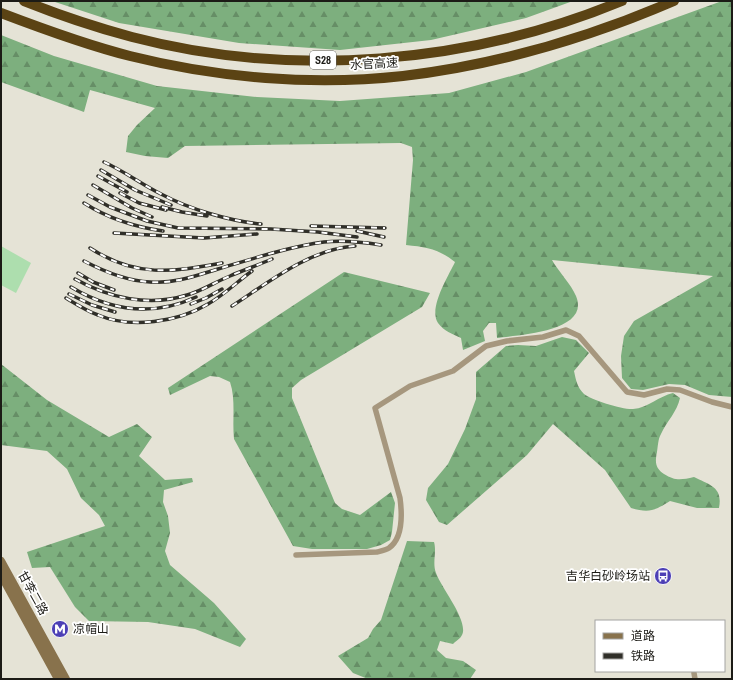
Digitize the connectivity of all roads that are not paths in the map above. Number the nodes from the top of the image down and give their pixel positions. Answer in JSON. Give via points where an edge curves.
{"nodes":[{"id":1,"x":24,"y":1,"type":"edge"},
{"id":2,"x":622,"y":1,"type":"edge"},
{"id":3,"x":674,"y":1,"type":"edge"},
{"id":4,"x":1,"y":13,"type":"edge"},
{"id":5,"x":732,"y":407,"type":"edge"},
{"id":6,"x":296,"y":555,"type":"dead end"},
{"id":7,"x":1,"y":561,"type":"edge"},
{"id":8,"x":1,"y":575,"type":"edge"},
{"id":9,"x":58,"y":679,"type":"edge"},
{"id":10,"x":66,"y":679,"type":"edge"}],
"edges":[{"from":1,"to":2,"type":"highway","name":"水官高速","number":"S28","via":[[97,27],[182,47],[277,59],[362,60],[400,57],[493,41],[553,25]]},
{"from":3,"to":4,"type":"highway","name":"水官高速","number":"S28","via":[[592,33],[496,59],[403,76],[322,80],[240,75],[179,67],[84,43]]},
{"from":5,"to":6,"type":"street","via":[[680,390],[667,389],[644,395],[627,392],[579,336],[566,330],[543,337],[486,346],[453,371],[410,386],[375,408],[400,498],[402,513],[397,540],[389,548],[378,552]]},
{"from":7,"to":10,"type":"main road","name":"甘李二路"},
{"from":8,"to":9,"type":"main road","name":"甘李二路"}]}
